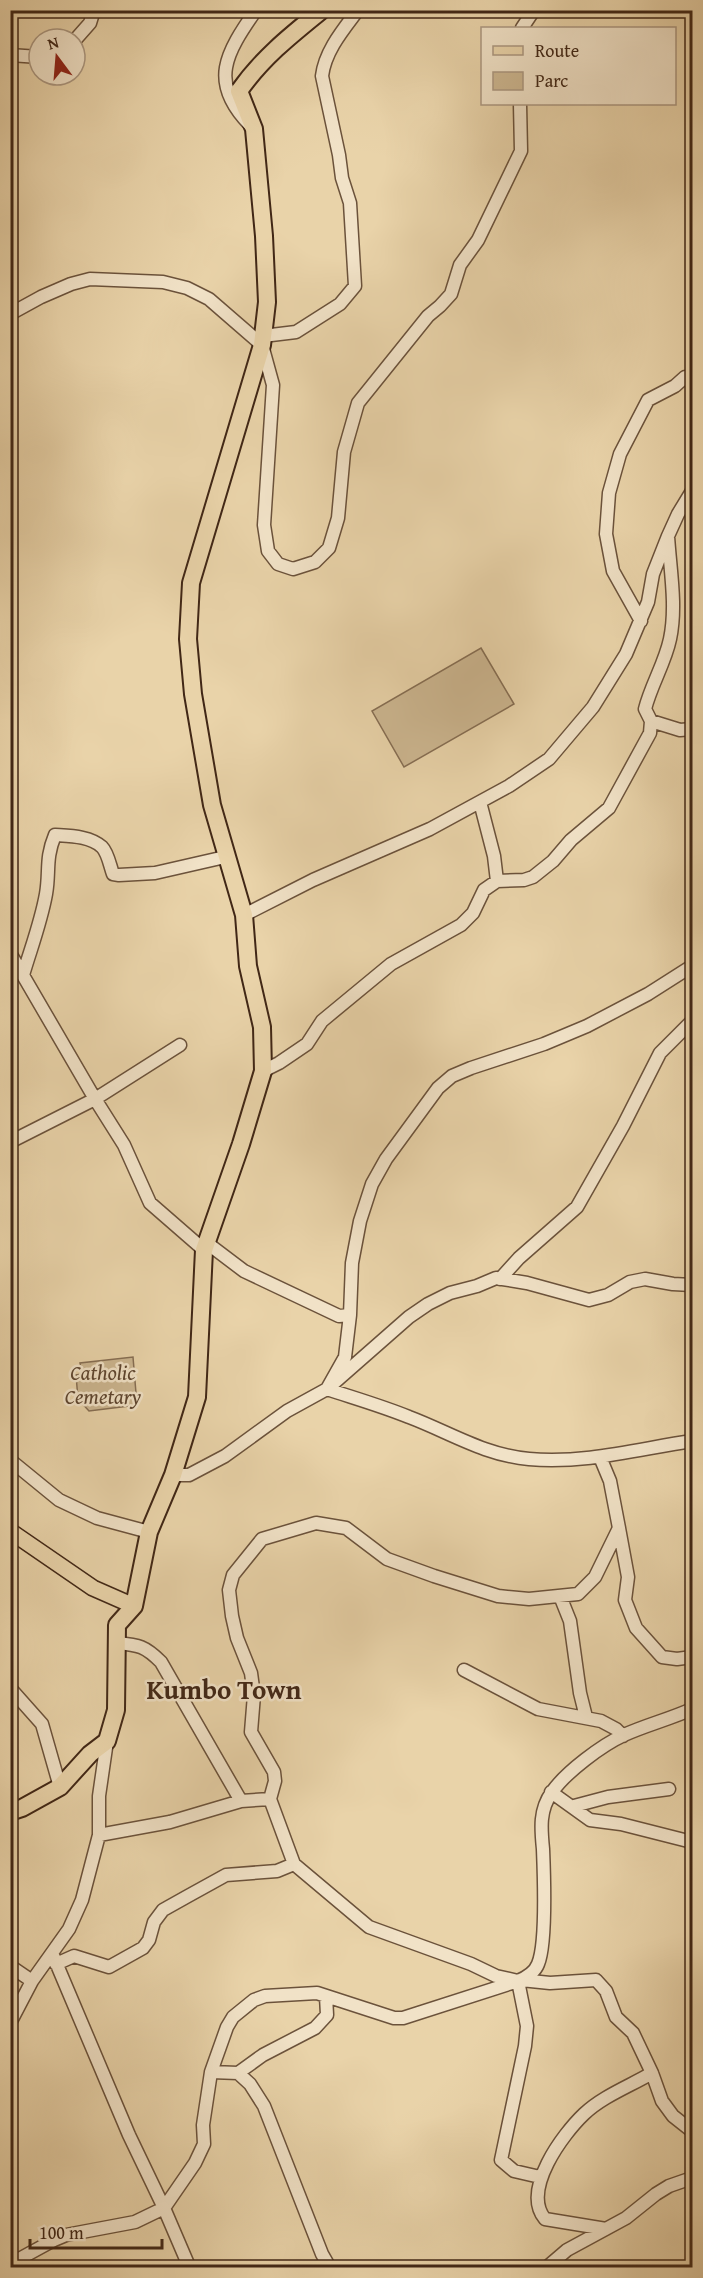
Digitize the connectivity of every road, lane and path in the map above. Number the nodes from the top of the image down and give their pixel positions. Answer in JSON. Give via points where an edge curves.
{"nodes":[{"id":1,"x":94,"y":10,"type":"edge"},
{"id":2,"x":256,"y":10,"type":"edge"},
{"id":3,"x":322,"y":10,"type":"edge"},
{"id":4,"x":358,"y":10,"type":"edge"},
{"id":5,"x":534,"y":10,"type":"edge"},
{"id":6,"x":86,"y":27,"type":"edge"},
{"id":7,"x":523,"y":27,"type":"edge"},
{"id":8,"x":10,"y":55,"type":"edge"},
{"id":9,"x":27,"y":56,"type":"edge"},
{"id":10,"x":520,"y":105,"type":"edge"},
{"id":11,"x":254,"y":129,"type":"junction"},
{"id":12,"x":10,"y":314,"type":"edge"},
{"id":13,"x":263,"y":340,"type":"junction"},
{"id":14,"x":685,"y":377,"type":"dead end"},
{"id":15,"x":693,"y":491,"type":"edge"},
{"id":16,"x":668,"y":536,"type":"junction"},
{"id":17,"x":641,"y":621,"type":"junction"},
{"id":18,"x":651,"y":721,"type":"junction"},
{"id":19,"x":693,"y":729,"type":"edge"},
{"id":20,"x":480,"y":802,"type":"junction"},
{"id":21,"x":225,"y":857,"type":"junction"},
{"id":22,"x":497,"y":881,"type":"junction"},
{"id":23,"x":243,"y":915,"type":"junction"},
{"id":24,"x":10,"y":953,"type":"edge"},
{"id":25,"x":693,"y":966,"type":"edge"},
{"id":26,"x":23,"y":975,"type":"junction"},
{"id":27,"x":693,"y":1021,"type":"edge"},
{"id":28,"x":180,"y":1045,"type":"dead end"},
{"id":29,"x":263,"y":1071,"type":"junction"},
{"id":30,"x":95,"y":1100,"type":"junction"},
{"id":31,"x":10,"y":1142,"type":"edge"},
{"id":32,"x":205,"y":1246,"type":"junction"},
{"id":33,"x":500,"y":1279,"type":"junction"},
{"id":34,"x":693,"y":1285,"type":"edge"},
{"id":35,"x":350,"y":1315,"type":"junction"},
{"id":36,"x":327,"y":1389,"type":"junction"},
{"id":37,"x":693,"y":1441,"type":"edge"},
{"id":38,"x":600,"y":1457,"type":"junction"},
{"id":39,"x":10,"y":1460,"type":"edge"},
{"id":40,"x":173,"y":1475,"type":"junction"},
{"id":41,"x":619,"y":1528,"type":"junction"},
{"id":42,"x":10,"y":1531,"type":"edge"},
{"id":43,"x":150,"y":1532,"type":"junction"},
{"id":44,"x":10,"y":1544,"type":"edge"},
{"id":45,"x":32,"y":1545,"type":"junction"},
{"id":46,"x":560,"y":1596,"type":"junction"},
{"id":47,"x":134,"y":1606,"type":"junction"},
{"id":48,"x":117,"y":1643,"type":"junction"},
{"id":49,"x":693,"y":1657,"type":"edge"},
{"id":50,"x":464,"y":1670,"type":"dead end"},
{"id":51,"x":10,"y":1688,"type":"edge"},
{"id":52,"x":693,"y":1709,"type":"edge"},
{"id":53,"x":586,"y":1717,"type":"junction"},
{"id":54,"x":622,"y":1736,"type":"junction"},
{"id":55,"x":107,"y":1741,"type":"junction"},
{"id":56,"x":60,"y":1787,"type":"junction"},
{"id":57,"x":669,"y":1789,"type":"dead end"},
{"id":58,"x":551,"y":1792,"type":"junction"},
{"id":59,"x":270,"y":1799,"type":"junction"},
{"id":60,"x":241,"y":1801,"type":"junction"},
{"id":61,"x":574,"y":1806,"type":"junction"},
{"id":62,"x":10,"y":1812,"type":"edge"},
{"id":63,"x":99,"y":1835,"type":"junction"},
{"id":64,"x":693,"y":1842,"type":"edge"},
{"id":65,"x":294,"y":1864,"type":"junction"},
{"id":66,"x":54,"y":1958,"type":"junction"},
{"id":67,"x":10,"y":1966,"type":"edge"},
{"id":68,"x":32,"y":1981,"type":"junction"},
{"id":69,"x":520,"y":1981,"type":"junction"},
{"id":70,"x":326,"y":1996,"type":"junction"},
{"id":71,"x":10,"y":2023,"type":"edge"},
{"id":72,"x":211,"y":2072,"type":"junction"},
{"id":73,"x":238,"y":2073,"type":"junction"},
{"id":74,"x":652,"y":2073,"type":"junction"},
{"id":75,"x":693,"y":2131,"type":"edge"},
{"id":76,"x":540,"y":2177,"type":"junction"},
{"id":77,"x":693,"y":2178,"type":"edge"},
{"id":78,"x":164,"y":2208,"type":"junction"},
{"id":79,"x":606,"y":2229,"type":"junction"},
{"id":80,"x":15,"y":2264,"type":"edge"},
{"id":81,"x":188,"y":2264,"type":"dead end"},
{"id":82,"x":330,"y":2268,"type":"edge"},
{"id":83,"x":546,"y":2268,"type":"edge"}],
"edges":[{"from":1,"to":6,"type":"street"},
{"from":2,"to":11,"type":"street","via":[[224,73],[237,112]]},
{"from":3,"to":11,"type":"highway","via":[[268,55],[239,91]]},
{"from":4,"to":13,"type":"street","via":[[323,63],[322,76],[350,203],[355,286],[340,304],[296,332]]},
{"from":5,"to":7,"type":"street"},
{"from":8,"to":9,"type":"street"},
{"from":10,"to":13,"type":"street","via":[[521,151],[478,240],[460,265],[451,294],[428,316],[358,403],[344,452],[338,518],[329,548],[315,562],[293,569],[278,564],[268,550],[264,525],[273,385]]},
{"from":11,"to":13,"type":"highway","via":[[267,302]]},
{"from":12,"to":13,"type":"street","via":[[41,297],[90,279],[163,282],[209,299]]},
{"from":13,"to":21,"type":"highway","via":[[191,583],[188,639],[193,694]]},
{"from":14,"to":17,"type":"street","via":[[648,400],[620,454],[609,493],[606,534],[613,571]]},
{"from":15,"to":16,"type":"street"},
{"from":16,"to":17,"type":"street"},
{"from":16,"to":18,"type":"street","via":[[672,628],[645,709]]},
{"from":17,"to":20,"type":"street","via":[[593,707],[549,759]]},
{"from":18,"to":19,"type":"street","via":[[680,730]]},
{"from":18,"to":22,"type":"street","via":[[650,734],[609,808],[533,877]]},
{"from":20,"to":22,"type":"street"},
{"from":20,"to":23,"type":"street"},
{"from":21,"to":23,"type":"highway"},
{"from":21,"to":26,"type":"street","via":[[155,873],[119,875],[113,874],[103,848],[94,842],[55,835],[47,861],[46,892]]},
{"from":22,"to":29,"type":"street","via":[[484,890],[473,914],[461,925],[391,964],[322,1021],[307,1044]]},
{"from":23,"to":29,"type":"highway","via":[[248,966],[262,1027]]},
{"from":24,"to":26,"type":"street"},
{"from":25,"to":35,"type":"street","via":[[587,1026],[471,1068],[452,1076],[438,1088],[372,1184],[352,1263]]},
{"from":26,"to":30,"type":"street"},
{"from":27,"to":33,"type":"street","via":[[660,1053],[577,1207]]},
{"from":28,"to":30,"type":"street"},
{"from":29,"to":32,"type":"highway"},
{"from":30,"to":31,"type":"street"},
{"from":30,"to":32,"type":"street","via":[[124,1145],[150,1203]]},
{"from":32,"to":35,"type":"street","via":[[244,1271],[339,1316]]},
{"from":32,"to":40,"type":"highway","via":[[197,1397]]},
{"from":33,"to":34,"type":"street","via":[[589,1300],[645,1279]]},
{"from":33,"to":36,"type":"street","via":[[450,1293],[428,1304]]},
{"from":35,"to":36,"type":"street","via":[[345,1357]]},
{"from":36,"to":38,"type":"street","via":[[411,1417],[486,1449],[526,1458]]},
{"from":36,"to":40,"type":"street","via":[[287,1411],[225,1456],[189,1475]]},
{"from":37,"to":38,"type":"street"},
{"from":38,"to":41,"type":"street","via":[[610,1480]]},
{"from":39,"to":43,"type":"street","via":[[59,1500],[97,1518]]},
{"from":40,"to":43,"type":"highway"},
{"from":41,"to":46,"type":"street","via":[[594,1577],[578,1594]]},
{"from":41,"to":49,"type":"street","via":[[628,1577],[625,1600],[636,1628],[662,1657]]},
{"from":42,"to":45,"type":"main road"},
{"from":43,"to":47,"type":"highway"},
{"from":44,"to":45,"type":"street"},
{"from":45,"to":47,"type":"main road","via":[[93,1588]]},
{"from":46,"to":53,"type":"street","via":[[570,1621]]},
{"from":46,"to":59,"type":"street","via":[[498,1596],[434,1576],[387,1559],[346,1528],[316,1523],[262,1539],[233,1575],[229,1590],[237,1638],[251,1672],[251,1732],[274,1772]]},
{"from":47,"to":48,"type":"highway","via":[[117,1625]]},
{"from":48,"to":55,"type":"highway","via":[[116,1710]]},
{"from":48,"to":60,"type":"street","via":[[140,1645],[162,1662]]},
{"from":50,"to":53,"type":"street","via":[[538,1709]]},
{"from":51,"to":56,"type":"street","via":[[42,1724]]},
{"from":52,"to":54,"type":"street"},
{"from":53,"to":54,"type":"street","via":[[601,1721]]},
{"from":54,"to":58,"type":"street"},
{"from":55,"to":56,"type":"highway"},
{"from":55,"to":63,"type":"street","via":[[99,1796]]},
{"from":56,"to":62,"type":"highway"},
{"from":57,"to":61,"type":"street"},
{"from":58,"to":61,"type":"street"},
{"from":58,"to":69,"type":"street","via":[[540,1825],[543,1939],[538,1965]]},
{"from":59,"to":60,"type":"street"},
{"from":59,"to":65,"type":"street"},
{"from":60,"to":63,"type":"street","via":[[170,1822]]},
{"from":61,"to":64,"type":"street","via":[[590,1820]]},
{"from":63,"to":66,"type":"street","via":[[82,1900]]},
{"from":65,"to":66,"type":"street","via":[[277,1870],[226,1875],[163,1910],[143,1948],[108,1966],[74,1956]]},
{"from":65,"to":69,"type":"street","via":[[369,1927],[496,1977]]},
{"from":66,"to":68,"type":"street"},
{"from":66,"to":78,"type":"street"},
{"from":67,"to":68,"type":"street"},
{"from":68,"to":71,"type":"street"},
{"from":69,"to":70,"type":"street","via":[[403,2018]]},
{"from":69,"to":74,"type":"street","via":[[596,1980],[606,1991],[616,2016],[633,2033]]},
{"from":69,"to":76,"type":"street","via":[[527,2026],[525,2046],[501,2160],[514,2171]]},
{"from":70,"to":72,"type":"street","via":[[317,1993],[254,2000],[227,2027]]},
{"from":70,"to":73,"type":"street","via":[[327,2015],[318,2025]]},
{"from":72,"to":73,"type":"street"},
{"from":72,"to":78,"type":"street","via":[[204,2144]]},
{"from":73,"to":82,"type":"street","via":[[264,2106]]},
{"from":74,"to":75,"type":"street","via":[[662,2102]]},
{"from":74,"to":76,"type":"street","via":[[584,2114]]},
{"from":76,"to":79,"type":"street","via":[[538,2207],[545,2218]]},
{"from":77,"to":79,"type":"street","via":[[669,2186]]},
{"from":78,"to":80,"type":"street","via":[[135,2222],[66,2235]]},
{"from":78,"to":81,"type":"street"},
{"from":79,"to":83,"type":"street","via":[[567,2250]]}]}
